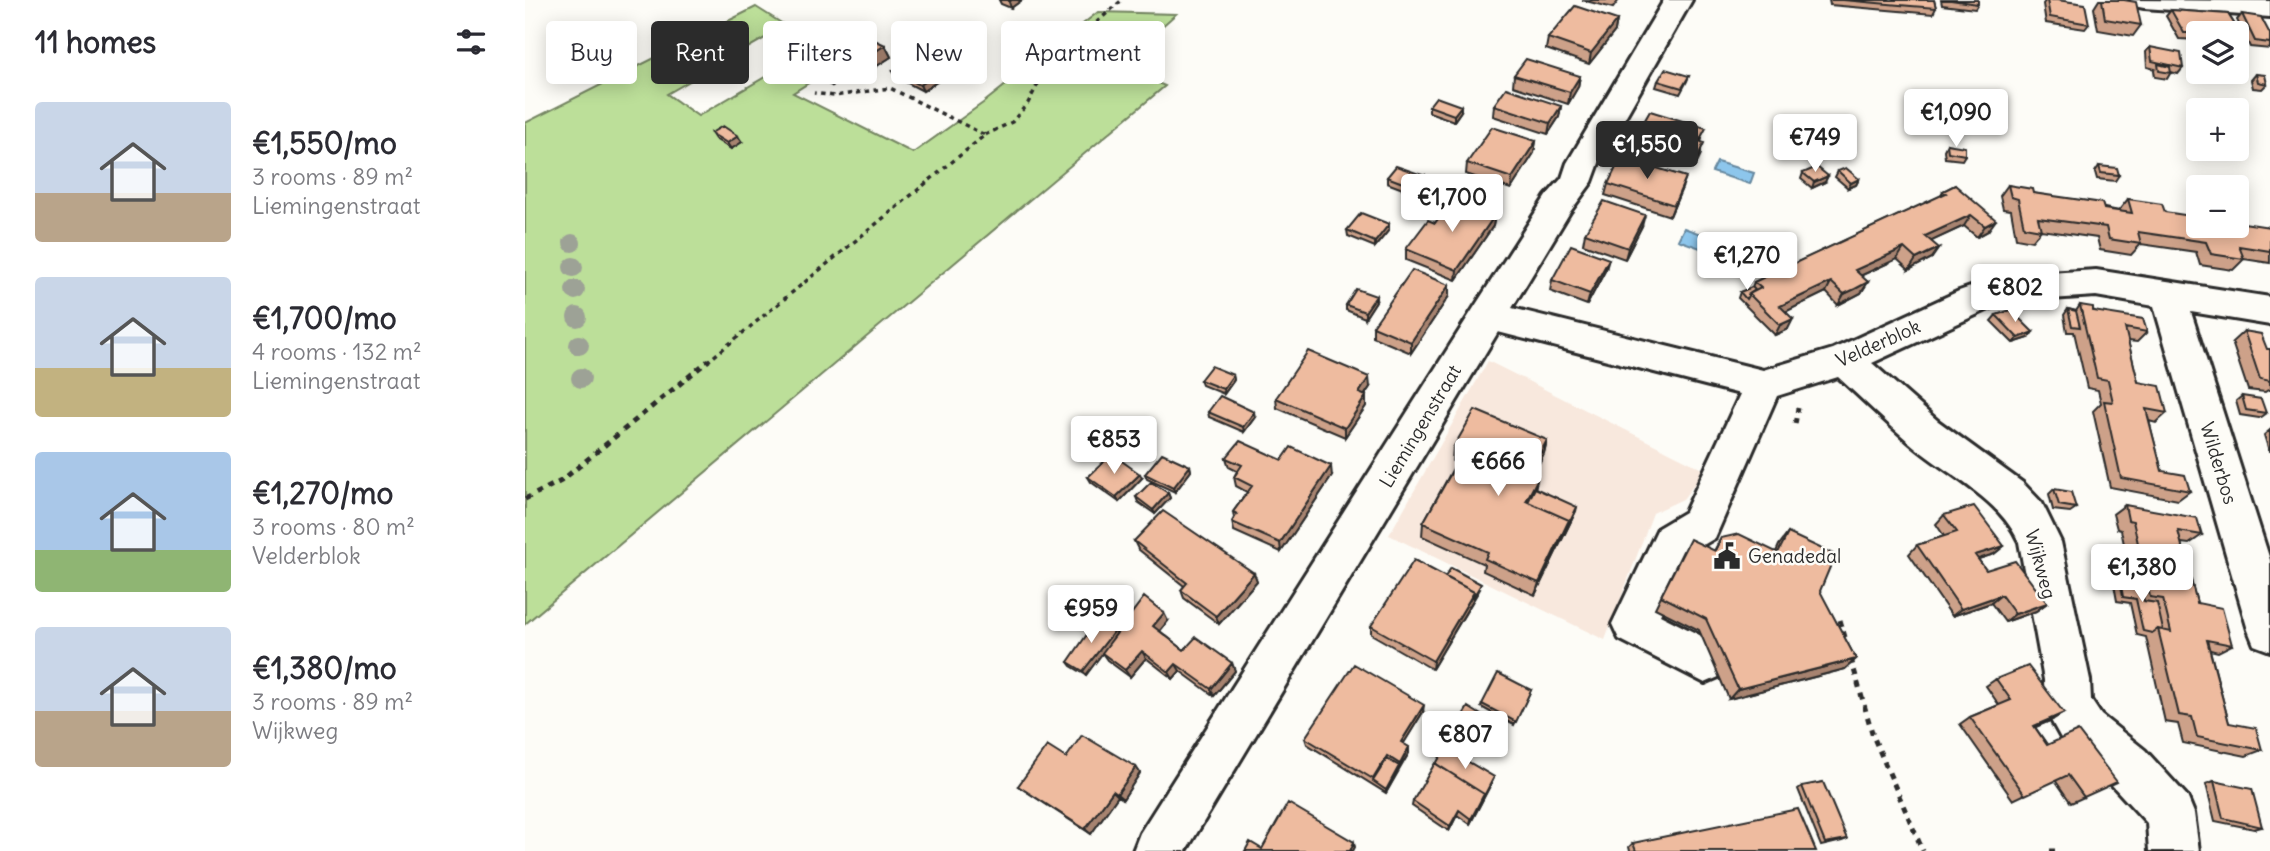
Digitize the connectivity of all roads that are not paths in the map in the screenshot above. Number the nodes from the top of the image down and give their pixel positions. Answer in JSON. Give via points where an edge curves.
{"nodes":[{"id":1,"x":1678,"y":0,"type":"edge"},
{"id":2,"x":2144,"y":0,"type":"edge"},
{"id":3,"x":2256,"y":6,"type":"edge"},
{"id":4,"x":2169,"y":296,"type":"junction"},
{"id":5,"x":2270,"y":311,"type":"edge"},
{"id":6,"x":1488,"y":316,"type":"junction"},
{"id":7,"x":1844,"y":360,"type":"junction"},
{"id":8,"x":1763,"y":385,"type":"junction"},
{"id":9,"x":2270,"y":630,"type":"edge"},
{"id":10,"x":1706,"y":661,"type":"dead end"},
{"id":11,"x":1158,"y":851,"type":"edge"},
{"id":12,"x":2174,"y":851,"type":"edge"}],
"edges":[{"from":1,"to":6,"type":"street","name":"Liemingenstraat","via":[[1576,182]]},
{"from":2,"to":3,"type":"street"},
{"from":4,"to":5,"type":"street","name":"Velderblok"},
{"from":4,"to":7,"type":"street","name":"Velderblok","via":[[2096,283],[2003,289]]},
{"from":4,"to":9,"type":"street","name":"Wilderbos"},
{"from":6,"to":8,"type":"street"},
{"from":6,"to":11,"type":"street","name":"Liemingenstraat"},
{"from":7,"to":8,"type":"street","name":"Velderblok"},
{"from":7,"to":12,"type":"street","name":"Wijkweg","via":[[1924,432],[2009,495],[2028,516],[2040,542],[2068,706],[2084,732],[2128,766],[2171,813]]},
{"from":8,"to":10,"type":"street","via":[[1700,525],[1673,541],[1634,624]]}]}
